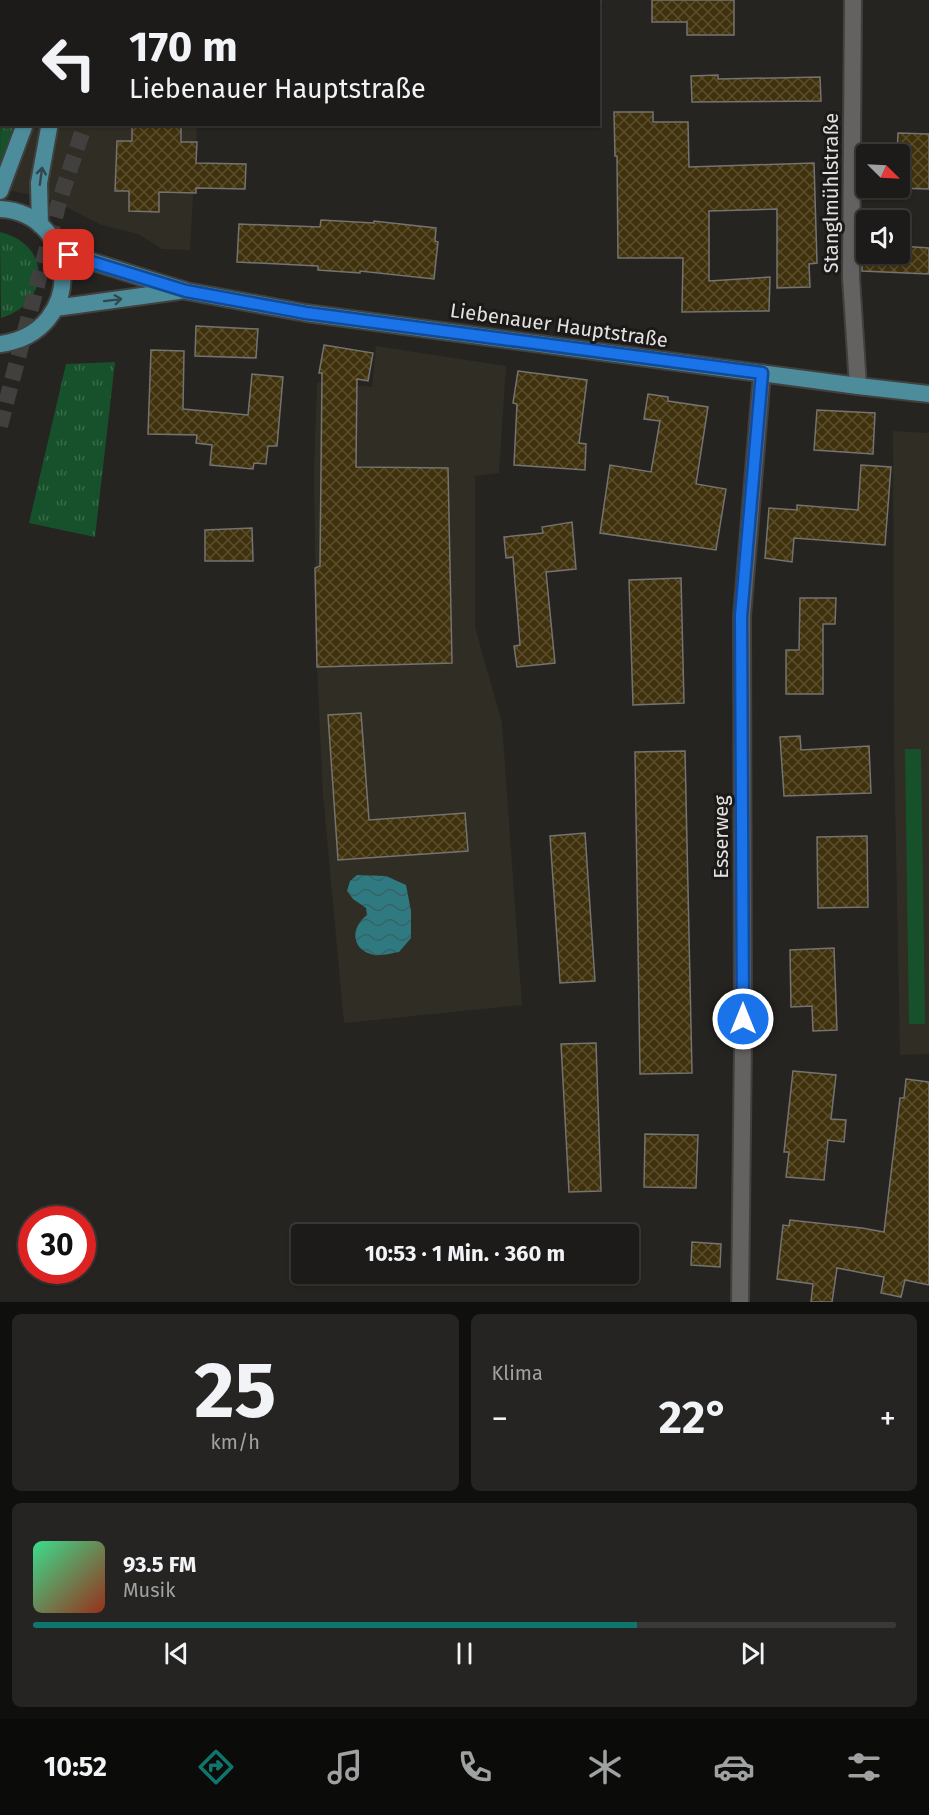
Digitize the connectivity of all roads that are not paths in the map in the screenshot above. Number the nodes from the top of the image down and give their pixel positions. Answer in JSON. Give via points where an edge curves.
{"nodes":[{"id":1,"x":853,"y":0,"type":"edge"},
{"id":2,"x":24,"y":126,"type":"edge"},
{"id":3,"x":49,"y":128,"type":"dead end"},
{"id":4,"x":0,"y":191,"type":"edge"},
{"id":5,"x":0,"y":209,"type":"edge"},
{"id":6,"x":40,"y":225,"type":"junction"},
{"id":7,"x":58,"y":251,"type":"junction"},
{"id":8,"x":186,"y":291,"type":"junction"},
{"id":9,"x":56,"y":308,"type":"junction"},
{"id":10,"x":0,"y":345,"type":"edge"},
{"id":11,"x":762,"y":373,"type":"junction"},
{"id":12,"x":858,"y":386,"type":"junction"},
{"id":13,"x":929,"y":394,"type":"edge"},
{"id":14,"x":740,"y":1302,"type":"edge"}],
"edges":[{"from":1,"to":12,"type":"street","name":"Stanglmühlstraße","via":[[851,278]]},
{"from":2,"to":4,"type":"main road"},
{"from":6,"to":3,"type":"main road","one_way":true,"via":[[39,183]]},
{"from":5,"to":6,"type":"main road","via":[[22,214]]},
{"from":6,"to":7,"type":"main road"},
{"from":7,"to":8,"type":"main road","name":"Liebenauer Hauptstraße"},
{"from":7,"to":9,"type":"main road","via":[[63,280]]},
{"from":9,"to":8,"type":"main road","name":"Liebenauer Hauptstraße","one_way":true},
{"from":8,"to":11,"type":"main road","name":"Liebenauer Hauptstraße","via":[[306,313]]},
{"from":9,"to":10,"type":"main road","via":[[33,333]]},
{"from":11,"to":12,"type":"main road","name":"Liebenauer Hauptstraße"},
{"from":11,"to":14,"type":"street","name":"Esserweg","via":[[741,616]]},
{"from":12,"to":13,"type":"main road","name":"Liebenauer Hauptstraße"}]}
